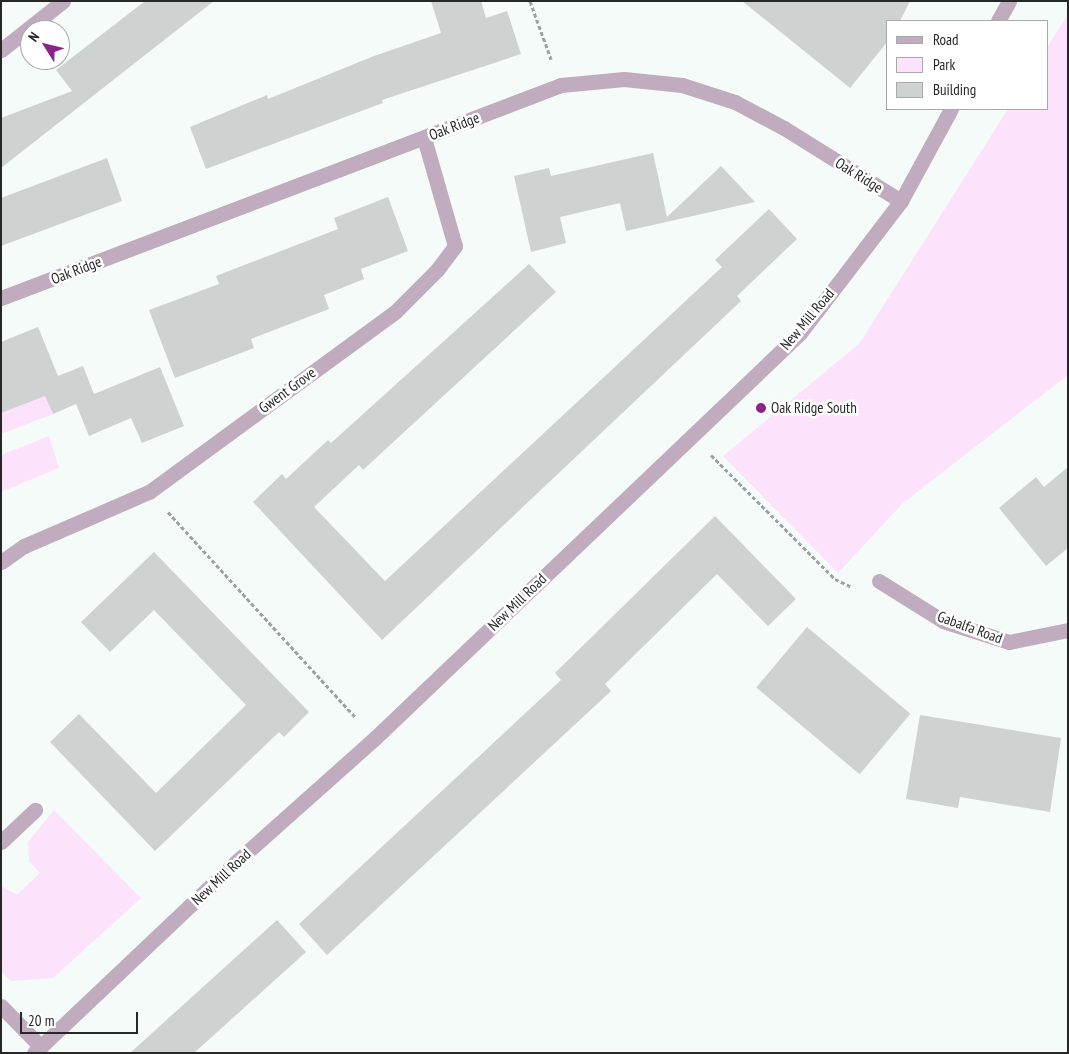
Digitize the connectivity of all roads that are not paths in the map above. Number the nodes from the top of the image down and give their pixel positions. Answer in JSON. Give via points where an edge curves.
{"nodes":[{"id":1,"x":63,"y":1,"type":"edge"},
{"id":2,"x":1009,"y":1,"type":"edge"},
{"id":3,"x":999,"y":20,"type":"edge"},
{"id":4,"x":1,"y":50,"type":"edge"},
{"id":5,"x":950,"y":110,"type":"edge"},
{"id":6,"x":424,"y":138,"type":"junction"},
{"id":7,"x":901,"y":201,"type":"junction"},
{"id":8,"x":1,"y":298,"type":"edge"},
{"id":9,"x":1,"y":562,"type":"edge"},
{"id":10,"x":879,"y":581,"type":"dead end"},
{"id":11,"x":1068,"y":630,"type":"edge"},
{"id":12,"x":35,"y":810,"type":"dead end"},
{"id":13,"x":1,"y":842,"type":"edge"},
{"id":14,"x":1,"y":1006,"type":"edge"},
{"id":15,"x":37,"y":1049,"type":"edge"}],
"edges":[{"from":1,"to":4,"type":"street"},
{"from":2,"to":3,"type":"street"},
{"from":5,"to":7,"type":"street","name":"New Mill Road"},
{"from":6,"to":7,"type":"street","name":"Oak Ridge","via":[[561,85],[624,79],[682,86],[735,102],[784,128]]},
{"from":6,"to":8,"type":"street","name":"Oak Ridge"},
{"from":6,"to":9,"type":"street","name":"Gwent Grove","via":[[455,246],[437,270],[395,312],[149,492],[24,546]]},
{"from":7,"to":15,"type":"street","name":"New Mill Road","via":[[800,332],[375,738]]},
{"from":10,"to":11,"type":"street","name":"Gabalfa Road","via":[[944,621],[1009,642]]},
{"from":12,"to":13,"type":"street"},
{"from":14,"to":15,"type":"street"}]}
